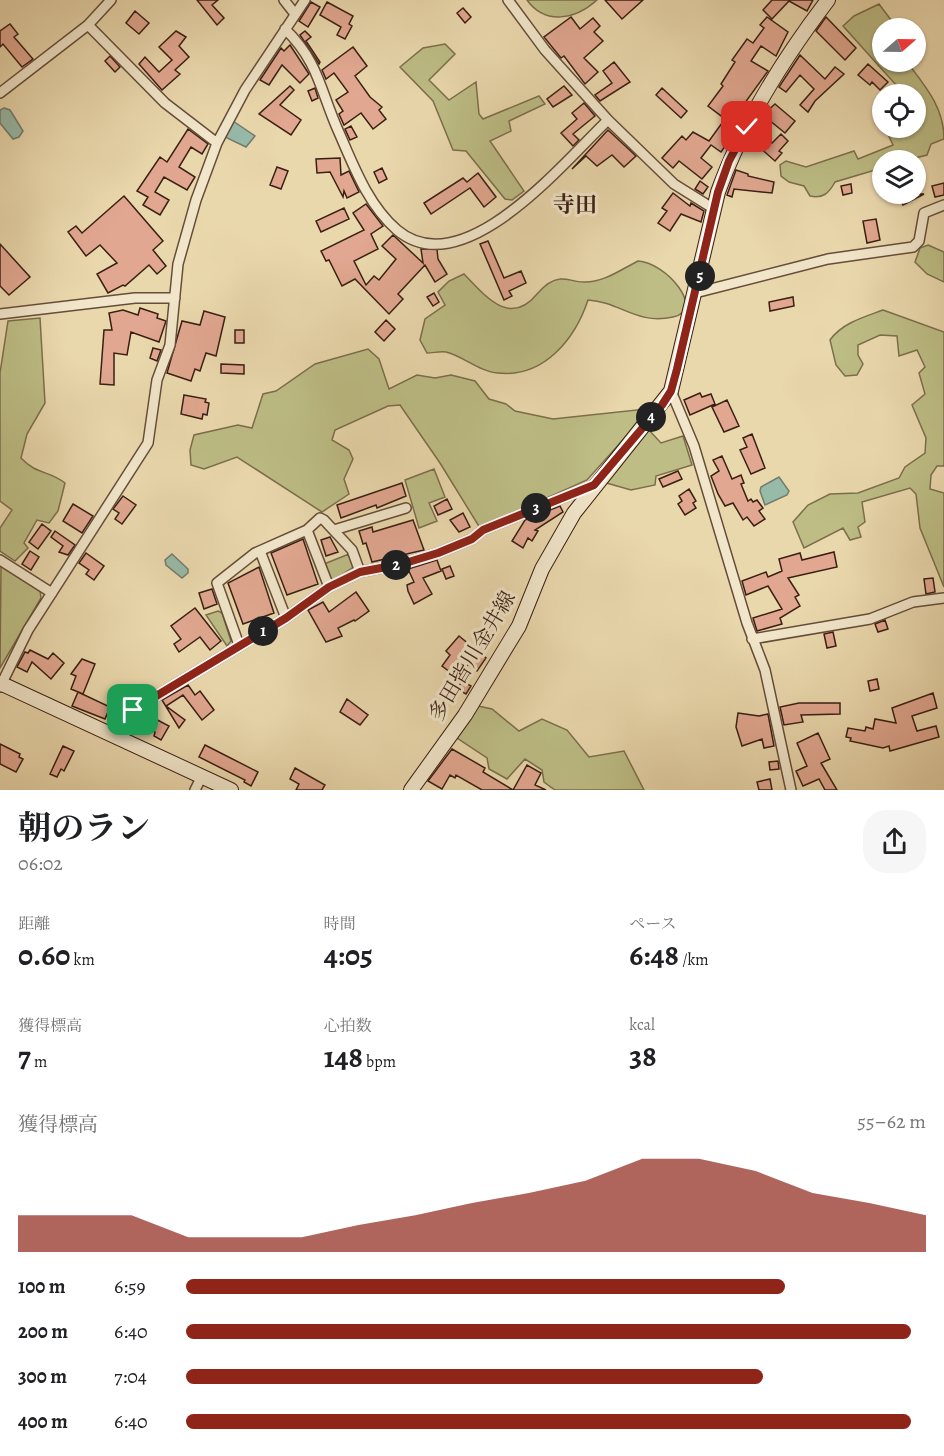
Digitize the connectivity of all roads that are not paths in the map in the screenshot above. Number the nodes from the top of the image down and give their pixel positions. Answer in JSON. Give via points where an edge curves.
{"nodes":[{"id":1,"x":111,"y":0,"type":"edge"},
{"id":2,"x":284,"y":0,"type":"edge"},
{"id":3,"x":305,"y":0,"type":"edge"},
{"id":4,"x":508,"y":0,"type":"edge"},
{"id":5,"x":828,"y":0,"type":"edge"},
{"id":6,"x":295,"y":14,"type":"junction"},
{"id":7,"x":88,"y":25,"type":"junction"},
{"id":8,"x":285,"y":29,"type":"junction"},
{"id":9,"x":0,"y":93,"type":"edge"},
{"id":10,"x":608,"y":120,"type":"junction"},
{"id":11,"x":217,"y":142,"type":"junction"},
{"id":12,"x":944,"y":205,"type":"edge"},
{"id":13,"x":714,"y":209,"type":"junction"},
{"id":14,"x":695,"y":293,"type":"junction"},
{"id":15,"x":175,"y":298,"type":"junction"},
{"id":16,"x":0,"y":314,"type":"edge"},
{"id":17,"x":671,"y":391,"type":"junction"},
{"id":18,"x":594,"y":485,"type":"junction"},
{"id":19,"x":406,"y":508,"type":"dead end"},
{"id":20,"x":307,"y":530,"type":"junction"},
{"id":21,"x":334,"y":530,"type":"junction"},
{"id":22,"x":260,"y":551,"type":"junction"},
{"id":23,"x":0,"y":560,"type":"edge"},
{"id":24,"x":360,"y":572,"type":"junction"},
{"id":25,"x":329,"y":587,"type":"junction"},
{"id":26,"x":52,"y":593,"type":"junction"},
{"id":27,"x":944,"y":598,"type":"edge"},
{"id":28,"x":286,"y":618,"type":"junction"},
{"id":29,"x":752,"y":639,"type":"junction"},
{"id":30,"x":239,"y":645,"type":"junction"},
{"id":31,"x":1,"y":685,"type":"edge"},
{"id":32,"x":118,"y":737,"type":"junction"},
{"id":33,"x":202,"y":776,"type":"junction"},
{"id":34,"x":195,"y":790,"type":"edge"},
{"id":35,"x":231,"y":790,"type":"edge"},
{"id":36,"x":411,"y":790,"type":"edge"},
{"id":37,"x":791,"y":790,"type":"edge"}],
"edges":[{"from":1,"to":7,"type":"street"},
{"from":2,"to":6,"type":"street"},
{"from":3,"to":6,"type":"street"},
{"from":4,"to":10,"type":"street","via":[[545,50]]},
{"from":5,"to":13,"type":"main road","name":"多田皆川金井線","via":[[767,88],[729,161]]},
{"from":6,"to":8,"type":"street"},
{"from":7,"to":9,"type":"street"},
{"from":7,"to":11,"type":"street","via":[[165,103]]},
{"from":8,"to":10,"type":"street","via":[[319,76],[332,117],[366,191],[397,230],[419,243],[446,244],[479,234],[520,203]]},
{"from":8,"to":11,"type":"street"},
{"from":10,"to":13,"type":"street","via":[[674,184]]},
{"from":11,"to":15,"type":"street","via":[[178,264]]},
{"from":12,"to":14,"type":"street","via":[[924,213],[919,241],[914,247],[828,259]]},
{"from":13,"to":14,"type":"main road","name":"多田皆川金井線"},
{"from":14,"to":17,"type":"main road","name":"多田皆川金井線"},
{"from":15,"to":16,"type":"street","via":[[135,298]]},
{"from":15,"to":26,"type":"street","via":[[170,345],[157,380],[148,443]]},
{"from":17,"to":18,"type":"main road","name":"多田皆川金井線"},
{"from":17,"to":29,"type":"street","via":[[694,446]]},
{"from":18,"to":24,"type":"street","via":[[483,530],[472,539],[438,553]]},
{"from":18,"to":36,"type":"main road","name":"多田皆川金井線","via":[[556,543],[519,626],[465,715]]},
{"from":19,"to":21,"type":"street"},
{"from":20,"to":21,"type":"street","via":[[320,518]]},
{"from":20,"to":22,"type":"street"},
{"from":20,"to":25,"type":"street"},
{"from":21,"to":24,"type":"street","via":[[352,550]]},
{"from":22,"to":28,"type":"street"},
{"from":22,"to":30,"type":"street","via":[[217,584]]},
{"from":23,"to":26,"type":"street"},
{"from":24,"to":25,"type":"street"},
{"from":25,"to":28,"type":"street"},
{"from":26,"to":31,"type":"street","via":[[27,630]]},
{"from":27,"to":29,"type":"street","via":[[913,602],[870,619]]},
{"from":28,"to":30,"type":"street"},
{"from":29,"to":37,"type":"street","via":[[773,700]]},
{"from":30,"to":32,"type":"street","via":[[133,710]]},
{"from":31,"to":32,"type":"main road"},
{"from":32,"to":33,"type":"main road"},
{"from":33,"to":34,"type":"street"},
{"from":33,"to":35,"type":"main road"}]}
